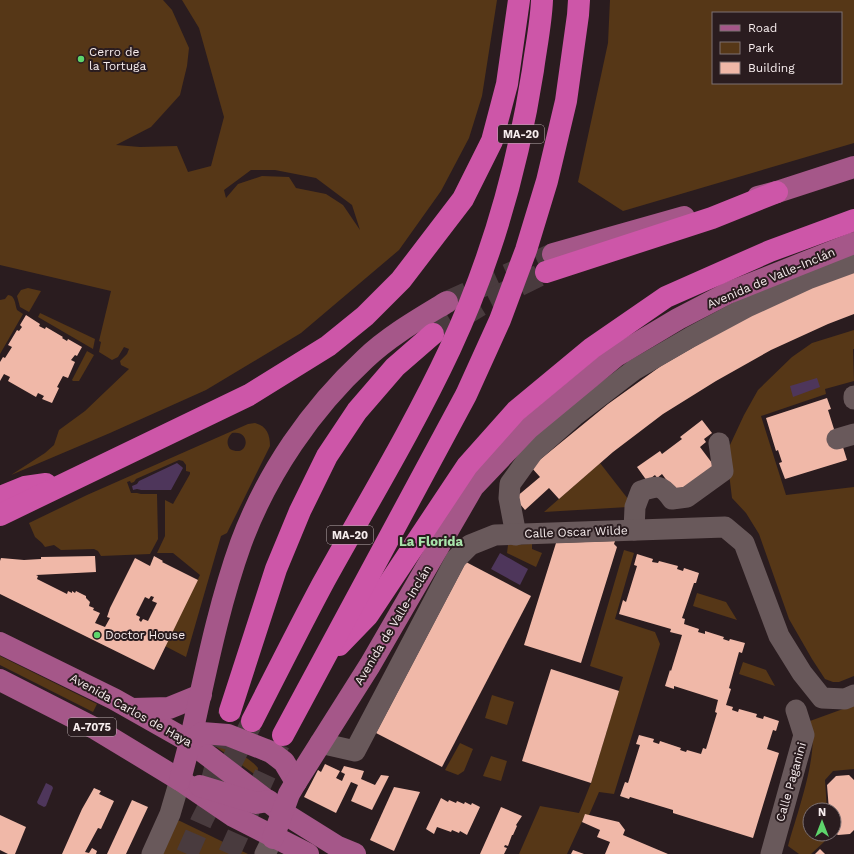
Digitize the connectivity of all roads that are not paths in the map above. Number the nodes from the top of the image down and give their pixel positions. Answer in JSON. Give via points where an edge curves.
{"nodes":[{"id":1,"x":518,"y":0,"type":"edge"},
{"id":2,"x":542,"y":0,"type":"edge"},
{"id":3,"x":579,"y":0,"type":"edge"},
{"id":4,"x":854,"y":168,"type":"edge"},
{"id":5,"x":777,"y":192,"type":"joint"},
{"id":6,"x":854,"y":220,"type":"edge"},
{"id":7,"x":854,"y":243,"type":"edge"},
{"id":8,"x":854,"y":262,"type":"edge"},
{"id":9,"x":550,"y":263,"type":"tunnel mouth"},
{"id":10,"x":447,"y":302,"type":"tunnel mouth"},
{"id":11,"x":433,"y":334,"type":"tunnel mouth"},
{"id":12,"x":719,"y":443,"type":"dead end"},
{"id":13,"x":75,"y":479,"type":"junction"},
{"id":14,"x":0,"y":497,"type":"edge"},
{"id":15,"x":0,"y":515,"type":"edge"},
{"id":16,"x":634,"y":530,"type":"junction"},
{"id":17,"x":516,"y":534,"type":"junction"},
{"id":18,"x":0,"y":643,"type":"edge"},
{"id":19,"x":320,"y":665,"type":"junction"},
{"id":20,"x":0,"y":680,"type":"edge"},
{"id":21,"x":201,"y":695,"type":"junction"},
{"id":22,"x":854,"y":695,"type":"edge"},
{"id":23,"x":132,"y":709,"type":"junction"},
{"id":24,"x":796,"y":710,"type":"dead end"},
{"id":25,"x":230,"y":711,"type":"tunnel mouth"},
{"id":26,"x":252,"y":721,"type":"tunnel mouth"},
{"id":27,"x":283,"y":735,"type":"tunnel mouth"},
{"id":28,"x":190,"y":742,"type":"junction"},
{"id":29,"x":320,"y":743,"type":"junction"},
{"id":30,"x":180,"y":780,"type":"junction"},
{"id":31,"x":284,"y":797,"type":"junction"},
{"id":32,"x":269,"y":846,"type":"edge"},
{"id":33,"x":152,"y":854,"type":"edge"},
{"id":34,"x":308,"y":854,"type":"edge"},
{"id":35,"x":355,"y":854,"type":"edge"},
{"id":36,"x":770,"y":854,"type":"edge"}],
"edges":[{"from":1,"to":13,"type":"highway","via":[[506,84],[492,141],[463,199],[401,280],[365,316],[328,346],[249,396]]},
{"from":2,"to":26,"type":"highway","number":"MA-20","via":[[528,104],[508,192],[485,265],[450,349],[407,434],[322,587]]},
{"from":3,"to":19,"type":"highway","number":"MA-20","via":[[566,101],[547,181],[526,250],[500,320],[466,395]]},
{"from":4,"to":5,"type":"main road"},
{"from":5,"to":9,"type":"highway","via":[[712,218]]},
{"from":6,"to":19,"type":"highway","via":[[770,251],[666,297],[592,348],[516,411],[467,466],[368,615]]},
{"from":7,"to":29,"type":"main road","name":"Avenida de Valle-Inclán","via":[[728,293],[678,319],[616,356],[529,428],[473,487],[374,658]]},
{"from":8,"to":17,"type":"street","via":[[746,307],[634,370],[579,411],[533,452],[510,484],[509,498]]},
{"from":10,"to":21,"type":"main road","via":[[401,330],[334,389],[301,430],[267,484],[241,542],[215,628]]},
{"from":11,"to":25,"type":"highway","via":[[395,367],[357,411],[327,456],[276,568]]},
{"from":12,"to":16,"type":"street","via":[[723,471],[687,497],[672,499],[665,490],[656,486],[641,492],[635,507]]},
{"from":13,"to":14,"type":"highway","via":[[25,487]]},
{"from":13,"to":15,"type":"highway"},
{"from":16,"to":17,"type":"street","name":"Calle Oscar Wilde"},
{"from":16,"to":22,"type":"street","name":"Calle Oscar Wilde","via":[[725,527],[744,543],[779,636],[802,673],[822,698],[845,699]]},
{"from":17,"to":29,"type":"street","name":"Calle Oscar Wilde","via":[[495,535],[470,545],[456,559],[355,752]]},
{"from":18,"to":23,"type":"main road","name":"Avenida Carlos de Haya","number":"A-7075"},
{"from":19,"to":27,"type":"highway","number":"MA-20"},
{"from":20,"to":30,"type":"main road","number":"A-7075","via":[[96,729]]},
{"from":21,"to":23,"type":"main road","via":[[169,708]]},
{"from":21,"to":28,"type":"main road"},
{"from":23,"to":28,"type":"main road","name":"Avenida Carlos de Haya","number":"A-7075"},
{"from":24,"to":36,"type":"street","name":"Calle Paganini","via":[[804,735]]},
{"from":28,"to":30,"type":"main road"},
{"from":28,"to":31,"type":"main road","name":"Avenida Carlos de Haya"},
{"from":28,"to":31,"type":"main road","via":[[202,733],[228,735],[271,752],[284,762]]},
{"from":29,"to":31,"type":"main road","name":"Avenida de Valle-Inclán"},
{"from":30,"to":31,"type":"main road","via":[[256,803]]},
{"from":30,"to":32,"type":"main road","via":[[233,816]]},
{"from":30,"to":33,"type":"street","via":[[170,814]]},
{"from":31,"to":32,"type":"main road","name":"Avenida de Valle-Inclán"},
{"from":31,"to":35,"type":"main road","name":"Avenida Carlos de Haya","via":[[338,847]]},
{"from":32,"to":34,"type":"main road"}]}
